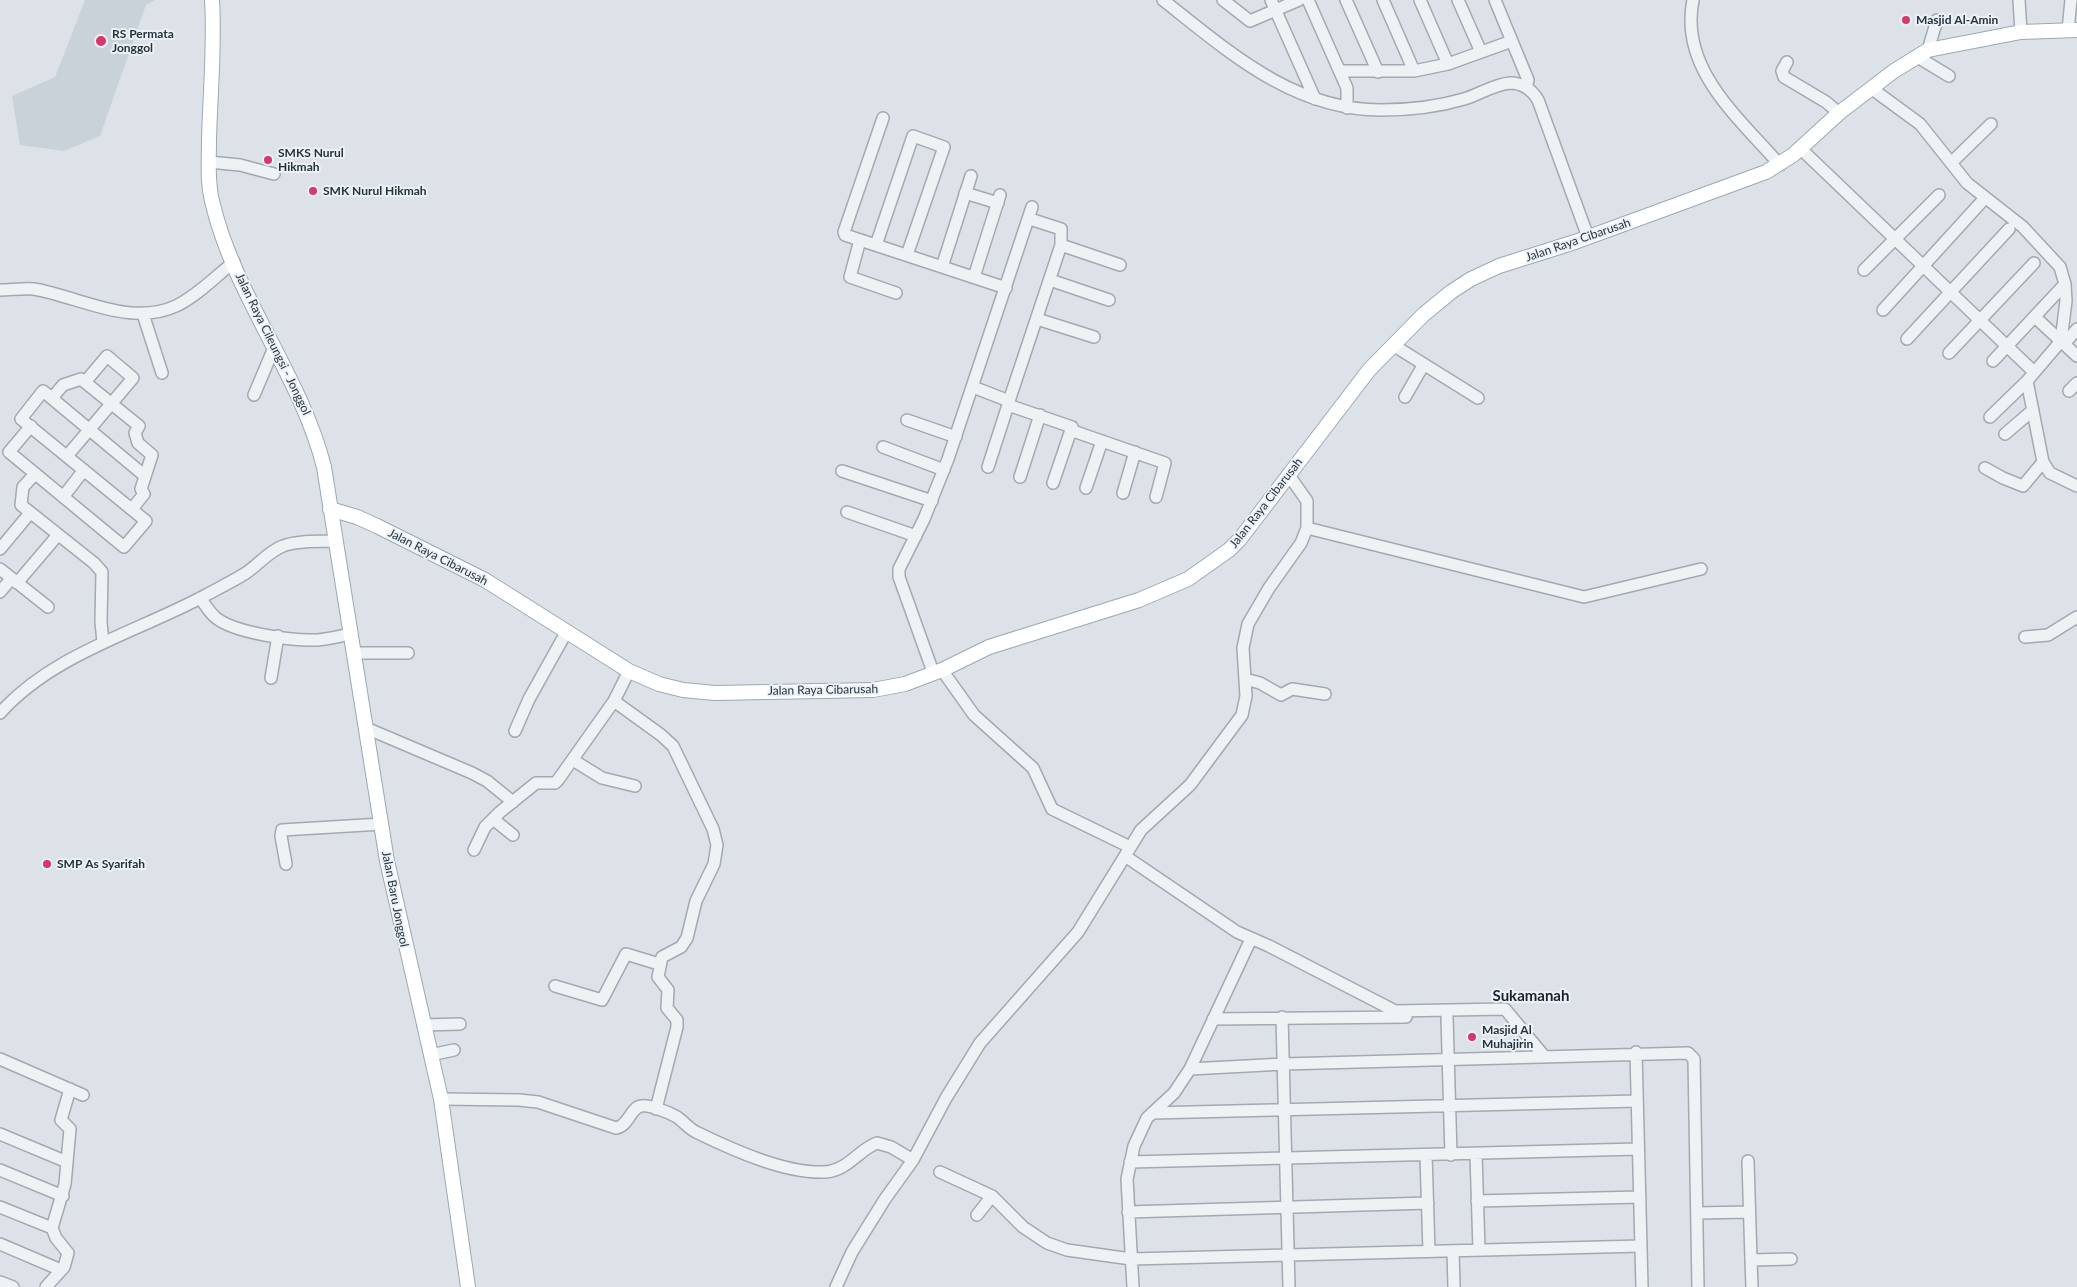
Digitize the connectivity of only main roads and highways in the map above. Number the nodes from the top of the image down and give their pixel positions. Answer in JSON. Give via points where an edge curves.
{"nodes":[{"id":1,"x":212,"y":0,"type":"edge"},
{"id":2,"x":2073,"y":30,"type":"edge"},
{"id":3,"x":330,"y":509,"type":"junction"},
{"id":4,"x":468,"y":1287,"type":"edge"}],
"edges":[{"from":1,"to":3,"type":"main road","name":"Jalan Raya Cileungsi - Jonggol","via":[[209,162],[212,201],[234,262],[273,350],[314,429]]},
{"from":2,"to":3,"type":"main road","name":"Jalan Raya Cibarusah","via":[[2021,32],[1922,53],[1871,88],[1780,165],[1753,178],[1499,266],[1471,279],[1442,298],[1369,370],[1240,539],[1188,579],[1139,600],[989,647],[938,671],[885,689],[715,693],[665,686],[629,671],[485,580],[364,520]]},
{"from":3,"to":4,"type":"main road","name":"Jalan Baru Jonggol","via":[[393,889],[440,1099]]}]}
